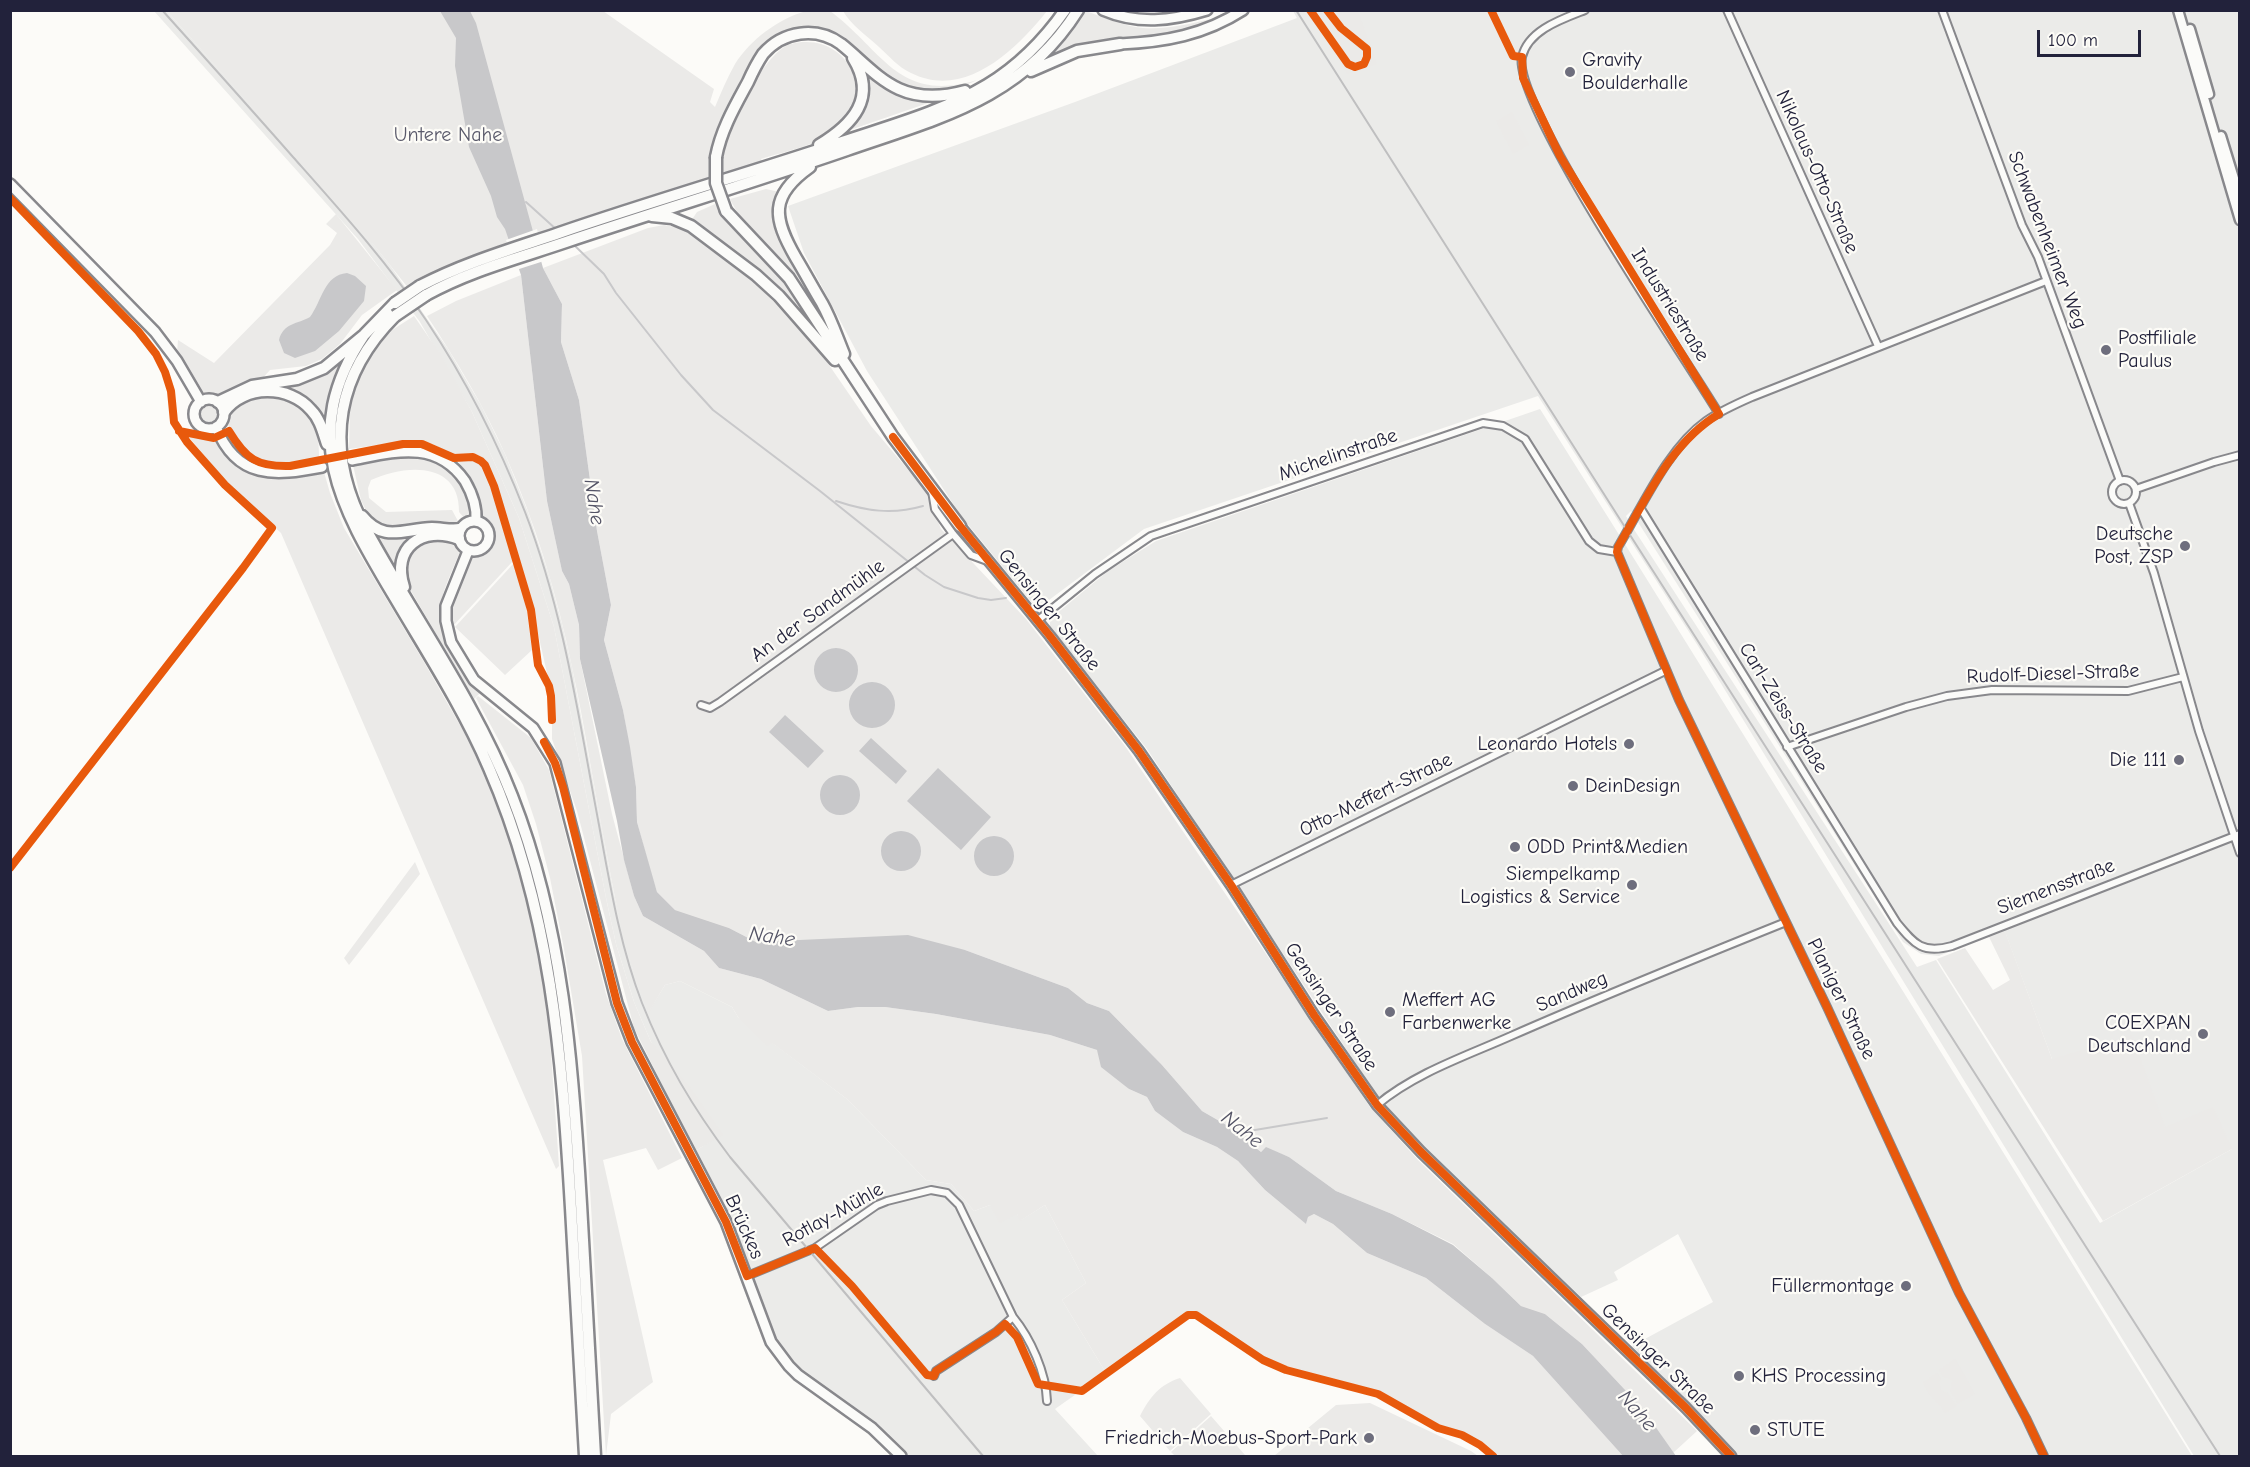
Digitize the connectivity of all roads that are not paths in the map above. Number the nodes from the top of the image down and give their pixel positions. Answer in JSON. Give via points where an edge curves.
{"nodes":[{"id":1,"x":1065,"y":10,"type":"edge"},
{"id":2,"x":1078,"y":10,"type":"edge"},
{"id":3,"x":1103,"y":10,"type":"edge"},
{"id":4,"x":1207,"y":10,"type":"edge"},
{"id":5,"x":1243,"y":10,"type":"edge"},
{"id":6,"x":1585,"y":10,"type":"edge"},
{"id":7,"x":1727,"y":10,"type":"edge"},
{"id":8,"x":1942,"y":10,"type":"edge"},
{"id":9,"x":2178,"y":10,"type":"edge"},
{"id":10,"x":2184,"y":10,"type":"edge"},
{"id":11,"x":1120,"y":44,"type":"joint"},
{"id":12,"x":841,"y":45,"type":"junction"},
{"id":13,"x":1014,"y":79,"type":"junction"},
{"id":14,"x":989,"y":84,"type":"junction"},
{"id":15,"x":803,"y":155,"type":"junction"},
{"id":16,"x":820,"y":160,"type":"junction"},
{"id":17,"x":10,"y":184,"type":"edge"},
{"id":18,"x":2240,"y":198,"type":"edge"},
{"id":19,"x":645,"y":215,"type":"junction"},
{"id":20,"x":615,"y":220,"type":"junction"},
{"id":21,"x":2240,"y":220,"type":"edge"},
{"id":22,"x":2046,"y":281,"type":"junction"},
{"id":23,"x":423,"y":290,"type":"junction"},
{"id":24,"x":364,"y":335,"type":"junction"},
{"id":25,"x":1878,"y":346,"type":"junction"},
{"id":26,"x":857,"y":385,"type":"junction"},
{"id":27,"x":201,"y":402,"type":"junction"},
{"id":28,"x":218,"y":402,"type":"junction"},
{"id":29,"x":224,"y":412,"type":"junction"},
{"id":30,"x":1719,"y":414,"type":"junction"},
{"id":31,"x":216,"y":427,"type":"junction"},
{"id":32,"x":331,"y":455,"type":"junction"},
{"id":33,"x":2240,"y":455,"type":"edge"},
{"id":34,"x":352,"y":460,"type":"dead end"},
{"id":35,"x":322,"y":467,"type":"dead end"},
{"id":36,"x":2120,"y":481,"type":"junction"},
{"id":37,"x":2136,"y":489,"type":"junction"},
{"id":38,"x":2129,"y":503,"type":"junction"},
{"id":39,"x":354,"y":506,"type":"junction"},
{"id":40,"x":1641,"y":509,"type":"junction"},
{"id":41,"x":476,"y":521,"type":"junction"},
{"id":42,"x":956,"y":530,"type":"junction"},
{"id":43,"x":460,"y":534,"type":"junction"},
{"id":44,"x":468,"y":551,"type":"junction"},
{"id":45,"x":1617,"y":552,"type":"junction"},
{"id":46,"x":409,"y":605,"type":"junction"},
{"id":47,"x":1037,"y":621,"type":"junction"},
{"id":48,"x":1665,"y":670,"type":"junction"},
{"id":49,"x":2183,"y":677,"type":"junction"},
{"id":50,"x":701,"y":705,"type":"dead end"},
{"id":51,"x":1787,"y":747,"type":"junction"},
{"id":52,"x":2237,"y":836,"type":"edge"},
{"id":53,"x":2240,"y":854,"type":"edge"},
{"id":54,"x":1231,"y":885,"type":"junction"},
{"id":55,"x":1786,"y":922,"type":"junction"},
{"id":56,"x":1897,"y":924,"type":"joint"},
{"id":57,"x":1377,"y":1105,"type":"junction"},
{"id":58,"x":747,"y":1276,"type":"junction"},
{"id":59,"x":1013,"y":1317,"type":"junction"},
{"id":60,"x":934,"y":1376,"type":"dead end"},
{"id":61,"x":1047,"y":1401,"type":"dead end"},
{"id":62,"x":585,"y":1456,"type":"edge"},
{"id":63,"x":595,"y":1456,"type":"edge"},
{"id":64,"x":901,"y":1456,"type":"edge"},
{"id":65,"x":1731,"y":1456,"type":"edge"},
{"id":66,"x":2043,"y":1456,"type":"edge"}],
"edges":[{"from":1,"to":14,"type":"highway","via":[[1027,54]]},
{"from":2,"to":13,"type":"highway","via":[[1048,49]]},
{"from":3,"to":4,"type":"main road","via":[[1150,21]]},
{"from":5,"to":11,"type":"main road","via":[[1194,34],[1159,42]]},
{"from":6,"to":30,"type":"street","name":"Industriestraße","via":[[1555,22],[1533,37],[1522,57],[1523,78],[1560,156]]},
{"from":7,"to":25,"type":"street","name":"Nikolaus-Otto-Straße"},
{"from":8,"to":22,"type":"street","name":"Schwabenheimer Weg"},
{"from":9,"to":21,"type":"street"},
{"from":10,"to":18,"type":"street"},
{"from":11,"to":13,"type":"highway","via":[[1077,51]]},
{"from":12,"to":14,"type":"highway","via":[[891,85],[916,95],[944,96]]},
{"from":12,"to":15,"type":"highway","via":[[859,69],[859,106],[844,129]]},
{"from":12,"to":26,"type":"highway","bridge":true,"via":[[823,35],[803,33],[772,46],[758,61],[721,136],[716,183],[726,211],[789,278]]},
{"from":13,"to":16,"type":"highway","via":[[952,114]]},
{"from":14,"to":15,"type":"highway","via":[[947,105]]},
{"from":15,"to":20,"type":"highway"},
{"from":16,"to":19,"type":"highway"},
{"from":16,"to":26,"type":"highway","via":[[788,186],[780,202],[779,221],[826,310]]},
{"from":17,"to":27,"type":"main road","via":[[155,332]]},
{"from":19,"to":20,"type":"highway"},
{"from":19,"to":26,"type":"highway","via":[[687,224],[756,275]]},
{"from":20,"to":23,"type":"highway","via":[[504,257],[451,283]]},
{"from":22,"to":25,"type":"street"},
{"from":22,"to":36,"type":"street","name":"Schwabenheimer Weg"},
{"from":23,"to":24,"type":"highway","bridge":true,"via":[[395,303]]},
{"from":23,"to":39,"type":"highway","bridge":true,"via":[[372,341],[354,372],[344,401],[340,455]]},
{"from":24,"to":28,"type":"highway","via":[[315,372],[252,386]]},
{"from":24,"to":32,"type":"highway","via":[[349,359],[335,397]]},
{"from":25,"to":30,"type":"street"},
{"from":26,"to":42,"type":"highway"},
{"from":27,"to":28,"type":"main road"},
{"from":27,"to":31,"type":"main road","via":[[195,410],[196,420],[205,428]]},
{"from":28,"to":29,"type":"main road"},
{"from":29,"to":31,"type":"main road"},
{"from":29,"to":32,"type":"highway","via":[[257,392],[278,391],[293,396],[316,416]]},
{"from":30,"to":40,"type":"street","via":[[1686,440]]},
{"from":31,"to":35,"type":"main road","via":[[235,455],[259,471],[280,474]]},
{"from":32,"to":62,"type":"highway","via":[[339,494],[355,529],[451,692],[488,765],[517,839],[534,897],[560,1045]]},
{"from":33,"to":37,"type":"street"},
{"from":34,"to":41,"type":"main road","via":[[405,451],[436,457],[467,484],[474,500]]},
{"from":36,"to":37,"type":"street","via":[[2129,482]]},
{"from":36,"to":38,"type":"street","via":[[2112,489],[2113,497],[2121,504]]},
{"from":37,"to":38,"type":"street"},
{"from":38,"to":49,"type":"street","via":[[2154,573]]},
{"from":39,"to":43,"type":"highway","via":[[370,524],[384,532],[429,528]]},
{"from":39,"to":46,"type":"highway"},
{"from":40,"to":45,"type":"street"},
{"from":40,"to":51,"type":"street","name":"Carl-Zeiss-Straße"},
{"from":41,"to":43,"type":"main road","via":[[467,523]]},
{"from":41,"to":44,"type":"main road","via":[[486,528],[488,540],[481,550]]},
{"from":42,"to":47,"type":"street","name":"Gensinger Straße","via":[[990,562]]},
{"from":42,"to":50,"type":"street","name":"An der Sandmühle","via":[[720,702],[710,708]]},
{"from":43,"to":44,"type":"main road","via":[[462,546]]},
{"from":43,"to":46,"type":"highway","via":[[425,537],[407,548],[400,573]]},
{"from":44,"to":58,"type":"main road","name":"Brückes","via":[[446,606],[451,642],[474,680],[533,728],[555,763],[616,1003],[632,1042],[734,1239]]},
{"from":45,"to":47,"type":"street","name":"Michelinstraße","via":[[1599,549],[1589,541],[1525,440],[1503,426],[1483,423],[1151,536],[1095,574]]},
{"from":45,"to":48,"type":"street","name":"Planiger Straße"},
{"from":46,"to":63,"type":"highway","via":[[465,699],[501,770],[525,834],[555,950],[573,1085]]},
{"from":47,"to":54,"type":"street","name":"Gensinger Straße","via":[[1138,751]]},
{"from":48,"to":54,"type":"street","name":"Otto-Meffert-Straße"},
{"from":48,"to":55,"type":"street","name":"Planiger Straße"},
{"from":49,"to":51,"type":"street","name":"Rudolf-Diesel-Straße","via":[[2128,691],[1992,690],[1947,696]]},
{"from":49,"to":52,"type":"street"},
{"from":51,"to":56,"type":"street","name":"Carl-Zeiss-Straße"},
{"from":52,"to":53,"type":"street"},
{"from":52,"to":56,"type":"street","name":"Siemensstraße","via":[[1940,949],[1916,945]]},
{"from":54,"to":57,"type":"street","name":"Gensinger Straße"},
{"from":55,"to":57,"type":"street","name":"Sandweg","via":[[1498,1042],[1429,1073]]},
{"from":55,"to":66,"type":"street","name":"Planiger Straße","via":[[1959,1293]]},
{"from":57,"to":65,"type":"street","name":"Gensinger Straße","via":[[1686,1407]]},
{"from":58,"to":59,"type":"street","name":"Rotlay-Mühle","via":[[815,1248],[877,1205],[939,1191],[959,1205]]},
{"from":58,"to":64,"type":"main road","name":"Brückes","via":[[771,1342],[789,1366],[872,1428]]},
{"from":59,"to":60,"type":"street"},
{"from":59,"to":61,"type":"street","name":"Rotlay-Mühle","via":[[1022,1328],[1046,1385]]}]}
